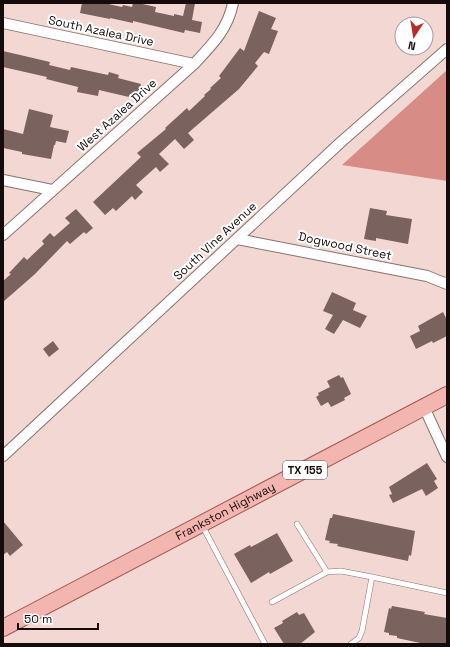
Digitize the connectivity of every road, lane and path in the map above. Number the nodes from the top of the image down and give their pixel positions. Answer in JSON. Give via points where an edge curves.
{"nodes":[{"id":1,"x":233,"y":3,"type":"edge"},
{"id":2,"x":3,"y":23,"type":"edge"},
{"id":3,"x":447,"y":49,"type":"edge"},
{"id":4,"x":194,"y":64,"type":"junction"},
{"id":5,"x":3,"y":180,"type":"edge"},
{"id":6,"x":52,"y":190,"type":"junction"},
{"id":7,"x":3,"y":235,"type":"edge"},
{"id":8,"x":237,"y":239,"type":"junction"},
{"id":9,"x":447,"y":284,"type":"edge"},
{"id":10,"x":447,"y":395,"type":"edge"},
{"id":11,"x":424,"y":407,"type":"junction"},
{"id":12,"x":3,"y":456,"type":"edge"},
{"id":13,"x":447,"y":457,"type":"edge"},
{"id":14,"x":202,"y":524,"type":"junction"},
{"id":15,"x":297,"y":524,"type":"dead end"},
{"id":16,"x":327,"y":572,"type":"junction"},
{"id":17,"x":372,"y":577,"type":"junction"},
{"id":18,"x":447,"y":593,"type":"edge"},
{"id":19,"x":272,"y":602,"type":"dead end"},
{"id":20,"x":3,"y":628,"type":"edge"},
{"id":21,"x":265,"y":644,"type":"edge"},
{"id":22,"x":351,"y":644,"type":"edge"}],
"edges":[{"from":1,"to":4,"type":"street","name":"West Azalea Drive","via":[[226,26]]},
{"from":2,"to":4,"type":"street","name":"South Azalea Drive"},
{"from":3,"to":8,"type":"street","name":"South Vine Avenue","via":[[341,142]]},
{"from":4,"to":6,"type":"street","name":"West Azalea Drive"},
{"from":5,"to":6,"type":"street"},
{"from":6,"to":7,"type":"street","name":"West Azalea Drive"},
{"from":8,"to":9,"type":"street","name":"Dogwood Street","via":[[427,276]]},
{"from":8,"to":12,"type":"street","name":"South Vine Avenue"},
{"from":10,"to":11,"type":"main road","name":"Frankston Highway","number":"TX 155"},
{"from":11,"to":13,"type":"street"},
{"from":11,"to":14,"type":"main road","name":"Frankston Highway","number":"TX 155"},
{"from":14,"to":20,"type":"main road","name":"Frankston Highway","number":"TX 155"},
{"from":14,"to":21,"type":"lane"},
{"from":15,"to":16,"type":"lane"},
{"from":16,"to":17,"type":"lane","via":[[341,571]]},
{"from":16,"to":19,"type":"lane"},
{"from":17,"to":18,"type":"lane"},
{"from":17,"to":22,"type":"lane","via":[[362,631],[359,638]]}]}
